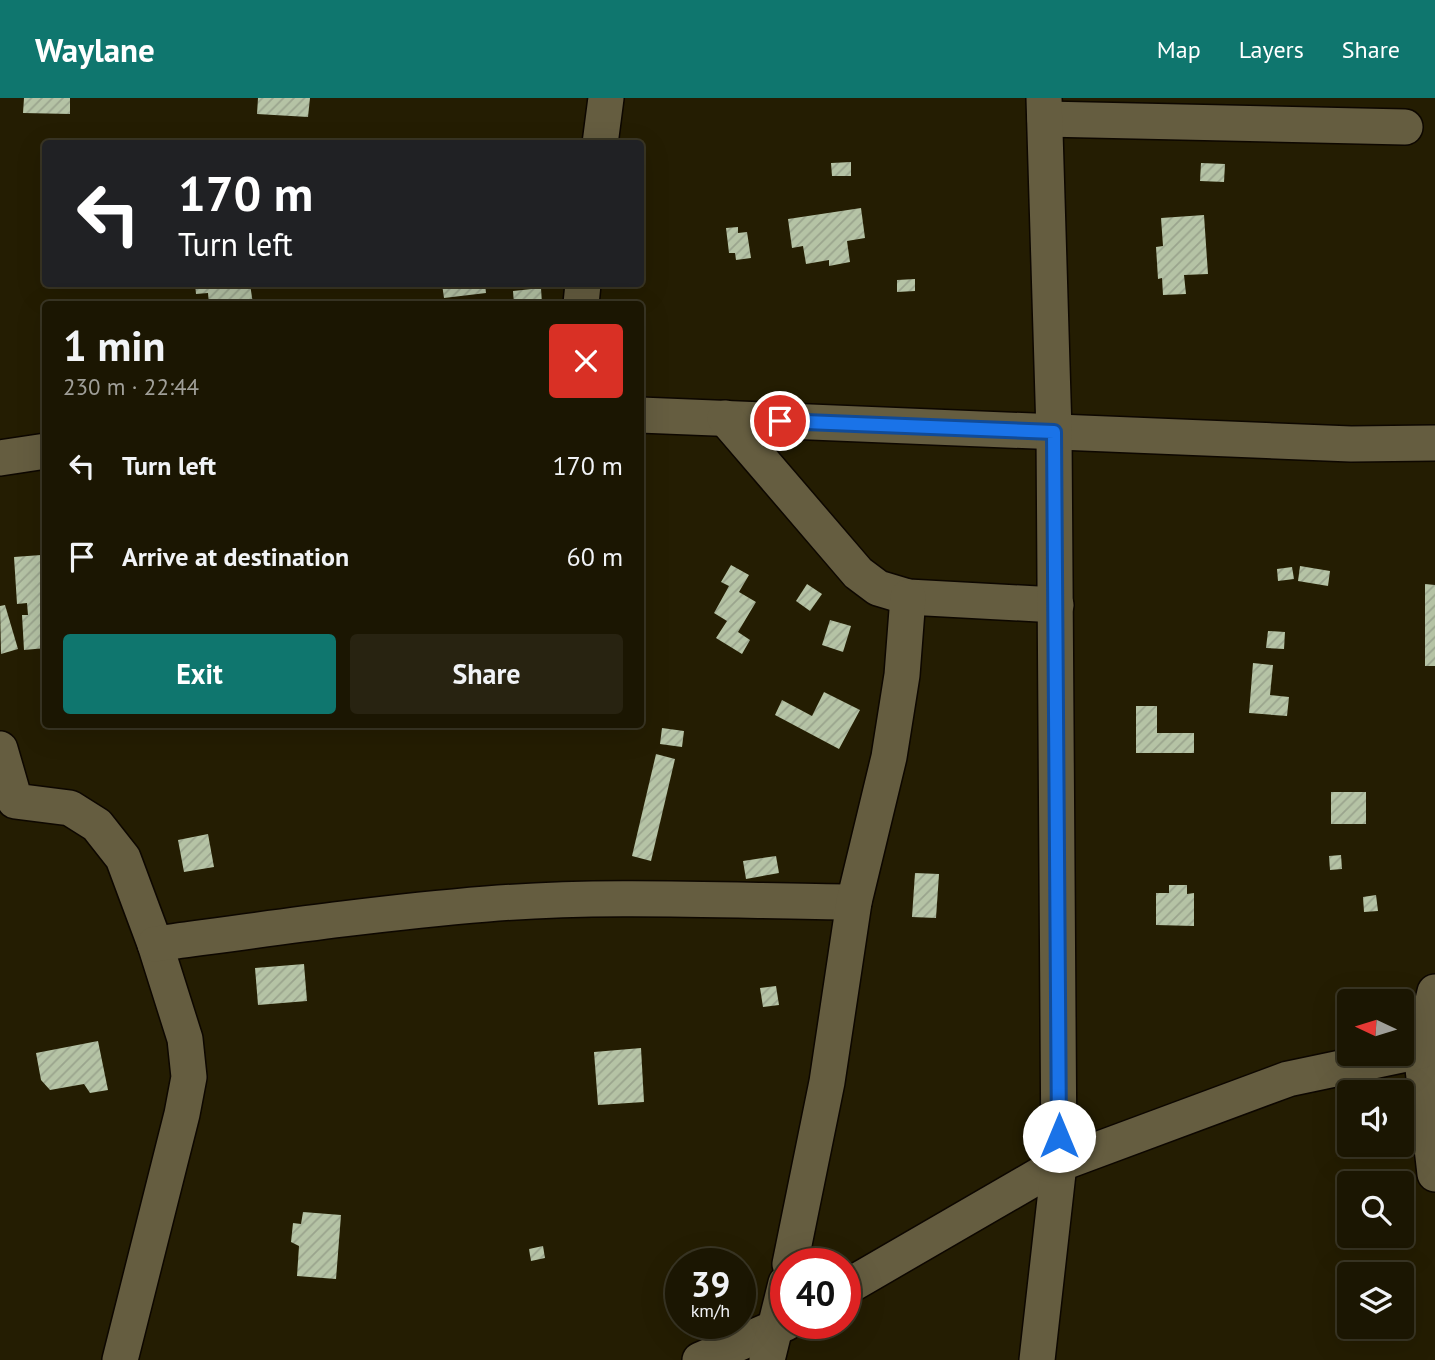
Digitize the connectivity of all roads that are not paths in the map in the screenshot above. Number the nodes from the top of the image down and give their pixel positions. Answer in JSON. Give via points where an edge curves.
{"nodes":[{"id":1,"x":606,"y":98,"type":"edge"},
{"id":2,"x":1045,"y":108,"type":"edge"},
{"id":3,"x":1405,"y":127,"type":"dead end"},
{"id":4,"x":601,"y":140,"type":"edge"},
{"id":5,"x":644,"y":415,"type":"edge"},
{"id":6,"x":725,"y":418,"type":"junction"},
{"id":7,"x":1054,"y":432,"type":"junction"},
{"id":8,"x":1435,"y":443,"type":"edge"},
{"id":9,"x":42,"y":452,"type":"edge"},
{"id":10,"x":0,"y":458,"type":"edge"},
{"id":11,"x":908,"y":597,"type":"junction"},
{"id":12,"x":1056,"y":605,"type":"junction"},
{"id":13,"x":0,"y":749,"type":"edge"},
{"id":14,"x":7,"y":806,"type":"edge"},
{"id":15,"x":854,"y":901,"type":"junction"},
{"id":16,"x":155,"y":944,"type":"junction"},
{"id":17,"x":1435,"y":992,"type":"edge"},
{"id":18,"x":1428,"y":1049,"type":"edge"},
{"id":19,"x":1059,"y":1164,"type":"junction"},
{"id":20,"x":1435,"y":1174,"type":"edge"},
{"id":21,"x":793,"y":1248,"type":"edge"},
{"id":22,"x":861,"y":1279,"type":"edge"},
{"id":23,"x":770,"y":1339,"type":"edge"},
{"id":24,"x":120,"y":1360,"type":"edge"},
{"id":25,"x":700,"y":1360,"type":"edge"},
{"id":26,"x":1037,"y":1360,"type":"edge"}],
"edges":[{"from":1,"to":4,"type":"street"},
{"from":2,"to":3,"type":"street"},
{"from":2,"to":7,"type":"street"},
{"from":5,"to":6,"type":"street"},
{"from":6,"to":7,"type":"street"},
{"from":6,"to":11,"type":"street","via":[[858,573],[878,588]]},
{"from":7,"to":8,"type":"street"},
{"from":7,"to":12,"type":"street"},
{"from":9,"to":10,"type":"street"},
{"from":11,"to":12,"type":"street"},
{"from":11,"to":15,"type":"street","via":[[889,757]]},
{"from":12,"to":19,"type":"street"},
{"from":13,"to":14,"type":"street"},
{"from":14,"to":16,"type":"street","via":[[70,808],[97,825],[122,858]]},
{"from":15,"to":16,"type":"street","via":[[489,904]]},
{"from":15,"to":21,"type":"street","via":[[827,1082]]},
{"from":16,"to":24,"type":"street","via":[[185,1038],[189,1077]]},
{"from":17,"to":18,"type":"street"},
{"from":18,"to":19,"type":"street","via":[[1288,1079]]},
{"from":18,"to":20,"type":"street"},
{"from":19,"to":22,"type":"street"},
{"from":19,"to":26,"type":"street"},
{"from":23,"to":25,"type":"street"}]}
